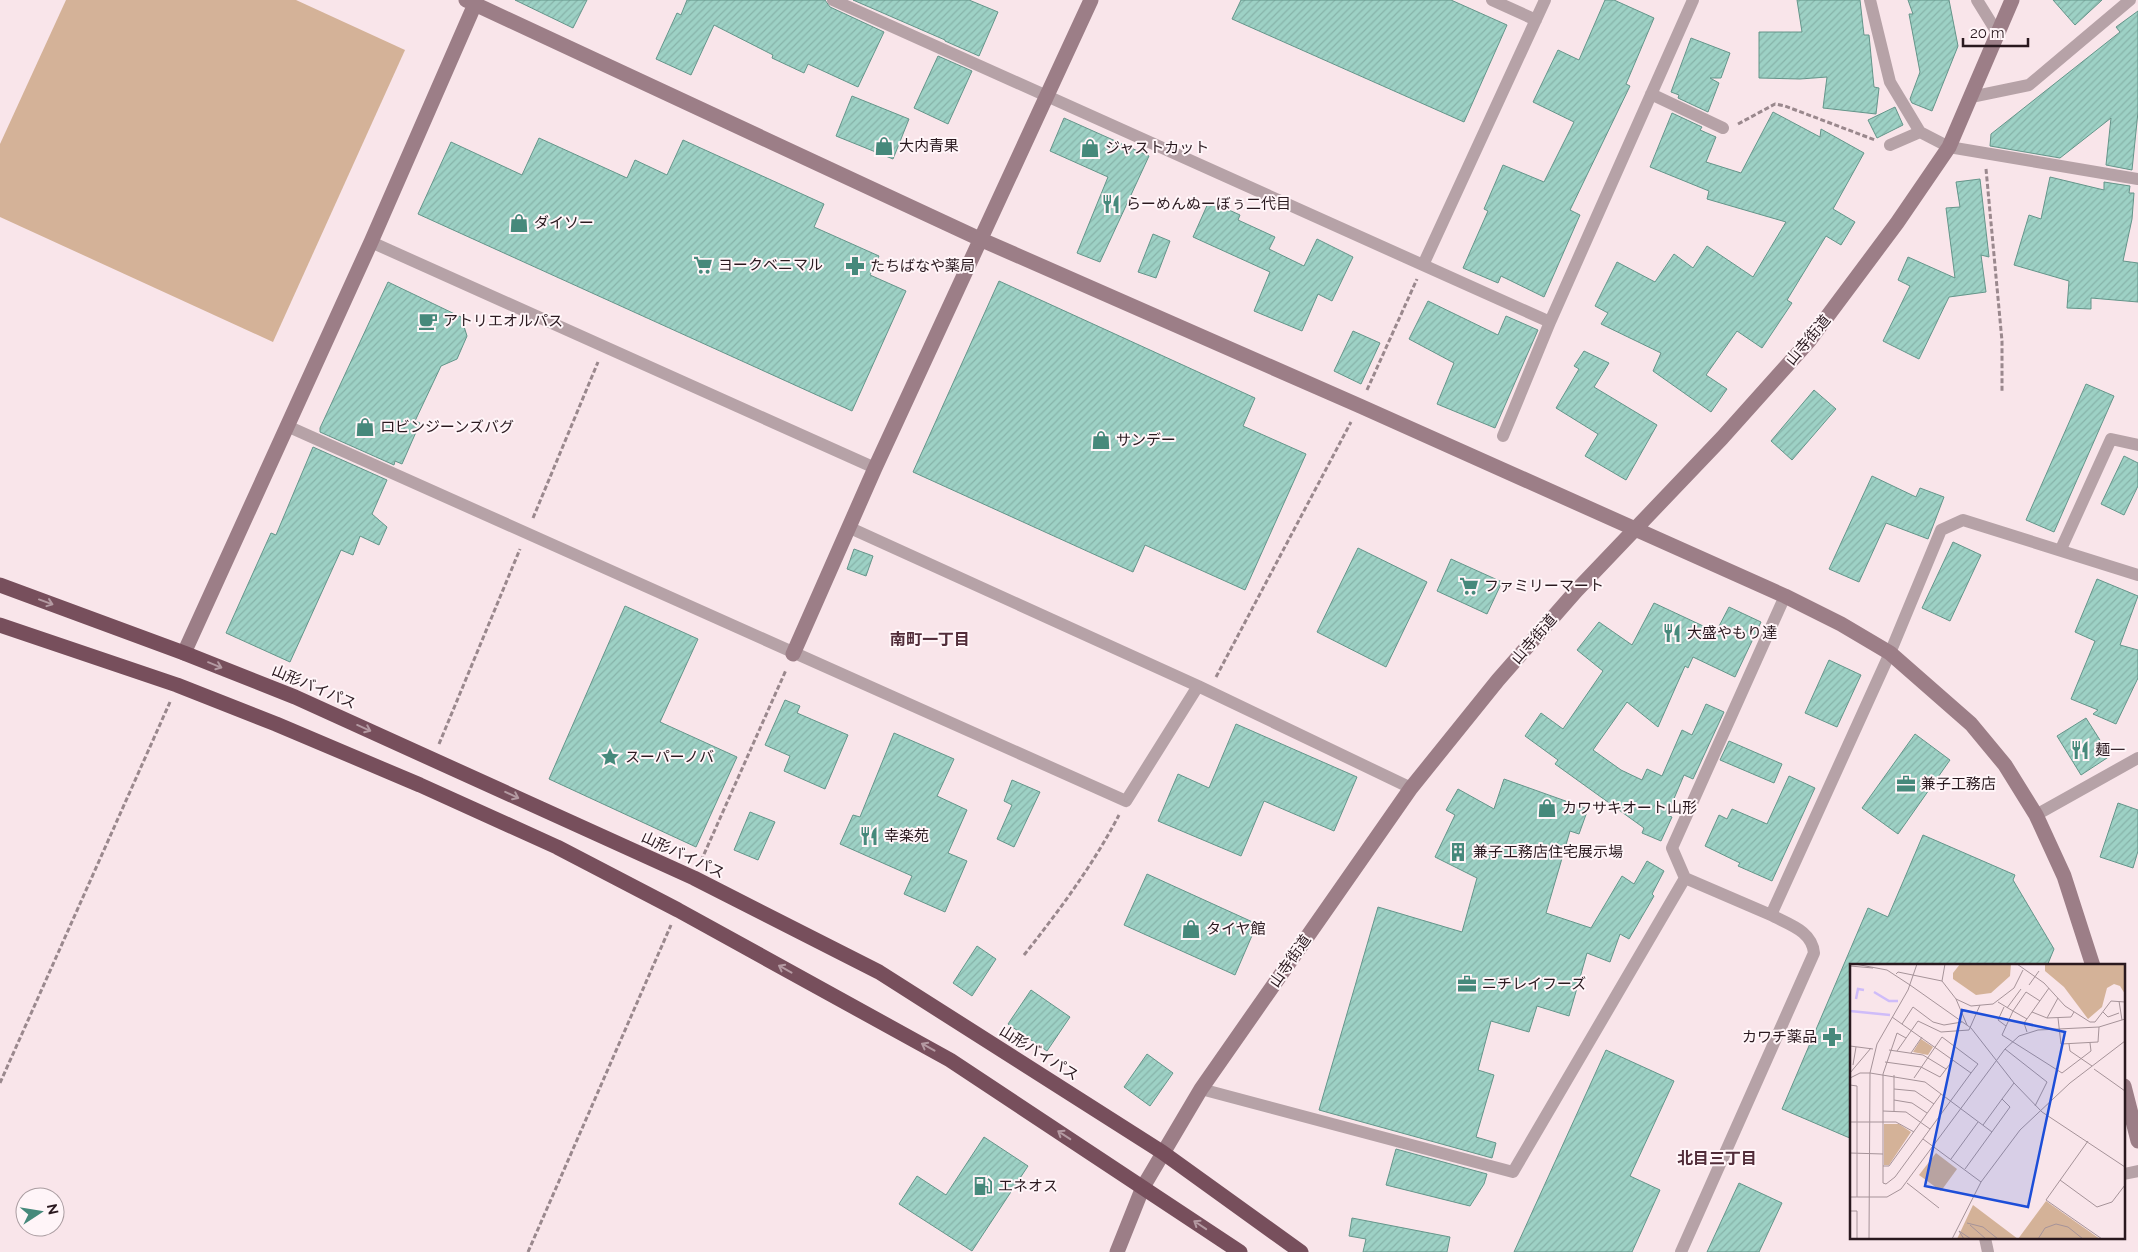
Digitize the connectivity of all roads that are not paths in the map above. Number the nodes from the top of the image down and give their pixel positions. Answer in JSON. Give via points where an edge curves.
{"nodes":[{"id":1,"x":833,"y":0,"type":"edge"},
{"id":2,"x":1091,"y":0,"type":"edge"},
{"id":3,"x":1492,"y":0,"type":"edge"},
{"id":4,"x":1545,"y":0,"type":"edge"},
{"id":5,"x":1693,"y":0,"type":"edge"},
{"id":6,"x":1870,"y":0,"type":"edge"},
{"id":7,"x":1977,"y":0,"type":"edge"},
{"id":8,"x":2012,"y":0,"type":"edge"},
{"id":9,"x":2130,"y":0,"type":"edge"},
{"id":10,"x":473,"y":1,"type":"edge"},
{"id":11,"x":1536,"y":20,"type":"junction"},
{"id":12,"x":1998,"y":34,"type":"junction"},
{"id":13,"x":1652,"y":94,"type":"junction"},
{"id":14,"x":1048,"y":97,"type":"junction"},
{"id":15,"x":1971,"y":97,"type":"junction"},
{"id":16,"x":1723,"y":128,"type":"road end"},
{"id":17,"x":1920,"y":132,"type":"junction"},
{"id":18,"x":1890,"y":145,"type":"road end"},
{"id":19,"x":1949,"y":147,"type":"junction"},
{"id":20,"x":2138,"y":179,"type":"edge"},
{"id":21,"x":982,"y":240,"type":"junction"},
{"id":22,"x":371,"y":242,"type":"junction"},
{"id":23,"x":1424,"y":265,"type":"junction"},
{"id":24,"x":1550,"y":322,"type":"junction"},
{"id":25,"x":287,"y":426,"type":"junction"},
{"id":26,"x":1503,"y":436,"type":"dead end"},
{"id":27,"x":2138,"y":445,"type":"edge"},
{"id":28,"x":875,"y":468,"type":"junction"},
{"id":29,"x":848,"y":527,"type":"junction"},
{"id":30,"x":1634,"y":530,"type":"junction"},
{"id":31,"x":2060,"y":549,"type":"junction"},
{"id":32,"x":2138,"y":575,"type":"edge"},
{"id":33,"x":0,"y":585,"type":"edge"},
{"id":34,"x":1786,"y":596,"type":"junction"},
{"id":35,"x":0,"y":624,"type":"edge"},
{"id":36,"x":184,"y":653,"type":"junction"},
{"id":37,"x":1890,"y":653,"type":"junction"},
{"id":38,"x":793,"y":654,"type":"junction"},
{"id":39,"x":1203,"y":688,"type":"junction"},
{"id":40,"x":2138,"y":758,"type":"edge"},
{"id":41,"x":1411,"y":788,"type":"junction"},
{"id":42,"x":2036,"y":815,"type":"junction"},
{"id":43,"x":1685,"y":878,"type":"junction"},
{"id":44,"x":1772,"y":915,"type":"junction"},
{"id":45,"x":2092,"y":964,"type":"edge"},
{"id":46,"x":1201,"y":1089,"type":"junction"},
{"id":47,"x":2126,"y":1094,"type":"edge"},
{"id":48,"x":2138,"y":1140,"type":"edge"},
{"id":49,"x":1162,"y":1152,"type":"junction"},
{"id":50,"x":1143,"y":1187,"type":"junction"},
{"id":51,"x":1117,"y":1252,"type":"edge"},
{"id":52,"x":1240,"y":1252,"type":"edge"},
{"id":53,"x":1301,"y":1252,"type":"edge"},
{"id":54,"x":1681,"y":1252,"type":"edge"}],
"edges":[{"from":1,"to":14,"type":"lane"},
{"from":2,"to":14,"type":"street"},
{"from":3,"to":11,"type":"lane"},
{"from":4,"to":11,"type":"lane"},
{"from":5,"to":13,"type":"lane"},
{"from":6,"to":17,"type":"lane","via":[[1890,82]]},
{"from":7,"to":12,"type":"lane"},
{"from":8,"to":12,"type":"street","name":"山寺街道"},
{"from":9,"to":15,"type":"lane","via":[[2029,85]]},
{"from":10,"to":21,"type":"street"},
{"from":10,"to":22,"type":"street"},
{"from":11,"to":23,"type":"lane"},
{"from":12,"to":15,"type":"street","name":"山寺街道"},
{"from":13,"to":16,"type":"lane"},
{"from":13,"to":24,"type":"lane"},
{"from":14,"to":21,"type":"street"},
{"from":14,"to":23,"type":"lane"},
{"from":15,"to":19,"type":"street","name":"山寺街道"},
{"from":17,"to":18,"type":"lane"},
{"from":17,"to":19,"type":"lane"},
{"from":19,"to":20,"type":"lane"},
{"from":19,"to":30,"type":"street","name":"山寺街道","via":[[1809,341]]},
{"from":21,"to":28,"type":"street"},
{"from":21,"to":30,"type":"street"},
{"from":22,"to":25,"type":"street"},
{"from":22,"to":28,"type":"lane"},
{"from":23,"to":24,"type":"lane"},
{"from":24,"to":26,"type":"lane"},
{"from":25,"to":36,"type":"street"},
{"from":25,"to":38,"type":"lane"},
{"from":27,"to":31,"type":"lane","via":[[2111,439]]},
{"from":28,"to":29,"type":"street"},
{"from":29,"to":38,"type":"street"},
{"from":29,"to":39,"type":"lane"},
{"from":30,"to":34,"type":"street"},
{"from":30,"to":41,"type":"street","name":"山寺街道","via":[[1498,680]]},
{"from":31,"to":32,"type":"lane"},
{"from":31,"to":37,"type":"lane","via":[[1962,520],[1941,530]]},
{"from":33,"to":36,"type":"highway","name":"山形バイパス","one_way":true},
{"from":34,"to":37,"type":"street"},
{"from":34,"to":43,"type":"lane","via":[[1672,848]]},
{"from":50,"to":35,"type":"highway","one_way":true,"via":[[950,1060],[557,847],[177,685]]},
{"from":36,"to":49,"type":"highway","name":"山形バイパス","one_way":true,"via":[[295,697],[433,758],[694,878],[879,972]]},
{"from":37,"to":42,"type":"street","via":[[1971,724],[2005,765]]},
{"from":37,"to":44,"type":"lane"},
{"from":38,"to":39,"type":"lane","via":[[1126,802]]},
{"from":39,"to":41,"type":"lane"},
{"from":40,"to":42,"type":"lane"},
{"from":41,"to":46,"type":"street","name":"山寺街道"},
{"from":42,"to":45,"type":"street","via":[[2064,876]]},
{"from":43,"to":44,"type":"lane"},
{"from":43,"to":46,"type":"lane","via":[[1513,1172]]},
{"from":44,"to":54,"type":"lane","via":[[1805,934],[1813,942],[1814,953]]},
{"from":46,"to":49,"type":"street","name":"山寺街道"},
{"from":47,"to":48,"type":"street"},
{"from":49,"to":50,"type":"street","name":"山寺街道"},
{"from":49,"to":53,"type":"highway","name":"山形バイパス"},
{"from":50,"to":51,"type":"street","name":"山寺街道"},
{"from":52,"to":50,"type":"highway","one_way":true}]}
